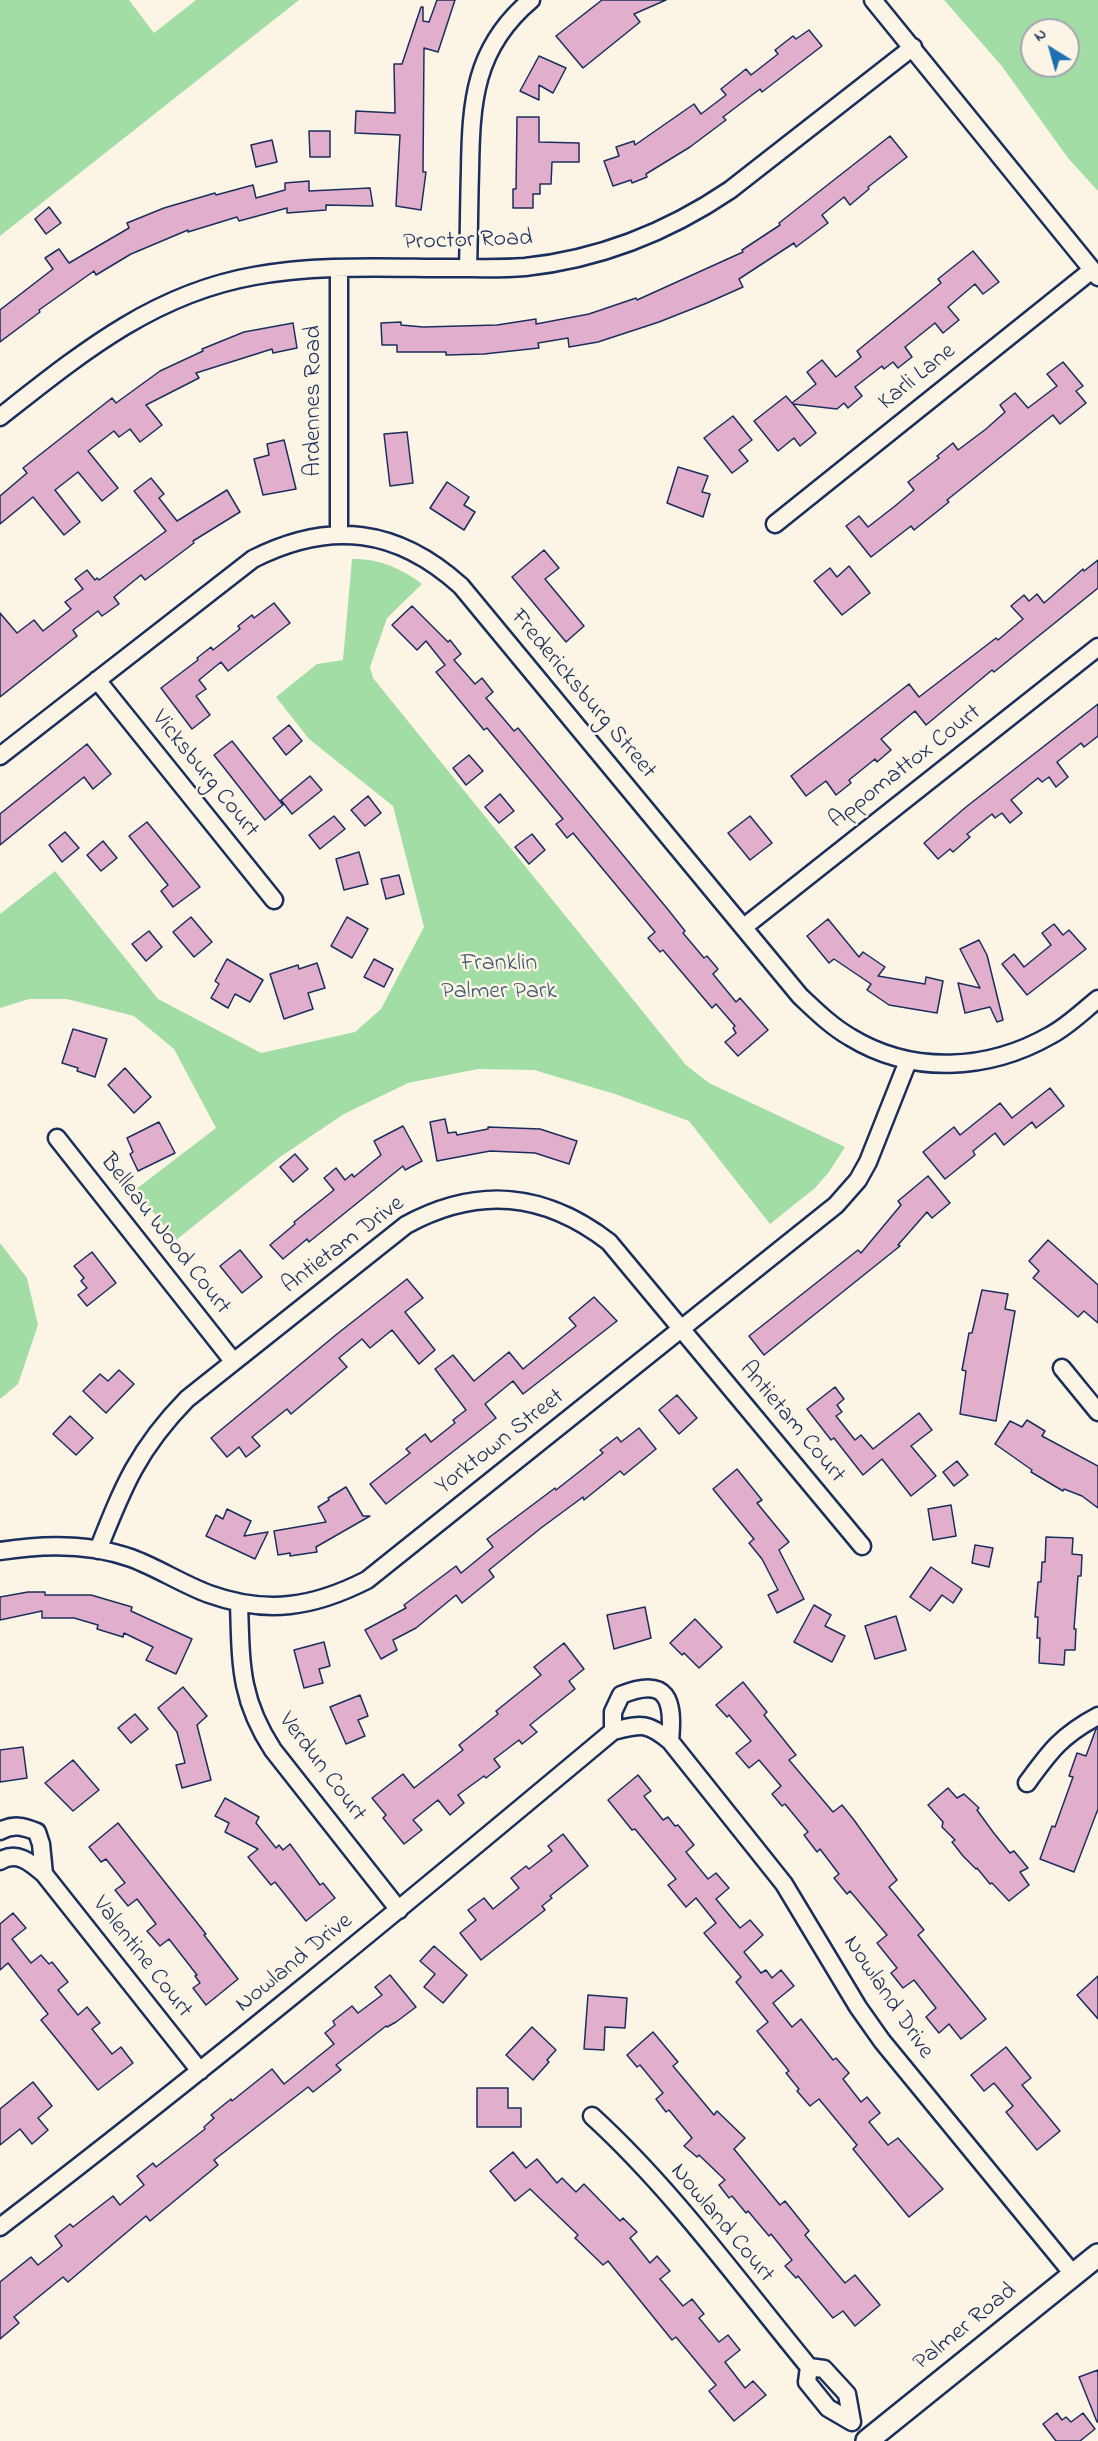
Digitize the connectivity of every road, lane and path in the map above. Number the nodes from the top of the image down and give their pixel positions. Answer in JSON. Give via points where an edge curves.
{"nodes":[{"id":1,"x":531,"y":0,"type":"edge"},
{"id":2,"x":873,"y":0,"type":"edge"},
{"id":3,"x":913,"y":47,"type":"junction"},
{"id":4,"x":468,"y":268,"type":"junction"},
{"id":5,"x":339,"y":269,"type":"junction"},
{"id":6,"x":1095,"y":273,"type":"edge"},
{"id":7,"x":0,"y":417,"type":"edge"},
{"id":8,"x":775,"y":524,"type":"dead end"},
{"id":9,"x":339,"y":534,"type":"junction"},
{"id":10,"x":1098,"y":647,"type":"edge"},
{"id":11,"x":97,"y":680,"type":"junction"},
{"id":12,"x":0,"y":756,"type":"edge"},
{"id":13,"x":274,"y":900,"type":"dead end"},
{"id":14,"x":744,"y":927,"type":"junction"},
{"id":15,"x":1098,"y":999,"type":"edge"},
{"id":16,"x":908,"y":1061,"type":"junction"},
{"id":17,"x":57,"y":1138,"type":"dead end"},
{"id":18,"x":682,"y":1330,"type":"junction"},
{"id":19,"x":233,"y":1361,"type":"junction"},
{"id":20,"x":1062,"y":1368,"type":"dead end"},
{"id":21,"x":1098,"y":1412,"type":"edge"},
{"id":22,"x":862,"y":1546,"type":"dead end"},
{"id":23,"x":98,"y":1550,"type":"junction"},
{"id":24,"x":0,"y":1551,"type":"edge"},
{"id":25,"x":239,"y":1603,"type":"junction"},
{"id":26,"x":1098,"y":1716,"type":"edge"},
{"id":27,"x":613,"y":1731,"type":"junction"},
{"id":28,"x":670,"y":1741,"type":"junction"},
{"id":29,"x":1027,"y":1783,"type":"dead end"},
{"id":30,"x":0,"y":1831,"type":"edge"},
{"id":31,"x":0,"y":1861,"type":"edge"},
{"id":32,"x":44,"y":1874,"type":"junction"},
{"id":33,"x":399,"y":1910,"type":"junction"},
{"id":34,"x":200,"y":2072,"type":"junction"},
{"id":35,"x":592,"y":2116,"type":"dead end"},
{"id":36,"x":0,"y":2227,"type":"edge"},
{"id":37,"x":1098,"y":2255,"type":"edge"},
{"id":38,"x":1073,"y":2274,"type":"junction"},
{"id":39,"x":809,"y":2367,"type":"junction"},
{"id":40,"x":852,"y":2422,"type":"junction"},
{"id":41,"x":867,"y":2441,"type":"edge"}],
"edges":[{"from":1,"to":4,"type":"street","via":[[501,32],[476,87],[471,117]]},
{"from":2,"to":3,"type":"street"},
{"from":3,"to":4,"type":"street","name":"Proctor Road","via":[[730,190],[671,226],[618,248],[572,260],[523,267]]},
{"from":3,"to":6,"type":"street"},
{"from":4,"to":5,"type":"street","name":"Proctor Road"},
{"from":5,"to":7,"type":"street","name":"Proctor Road","via":[[300,269],[253,276],[160,306],[86,350]]},
{"from":5,"to":9,"type":"street","name":"Ardennes Road"},
{"from":6,"to":8,"type":"street","name":"Karli Lane"},
{"from":9,"to":11,"type":"street","name":"Fredericksburg Street","via":[[297,539],[253,559]]},
{"from":9,"to":14,"type":"street","name":"Fredericksburg Street","via":[[370,537],[405,548],[432,562],[461,586]]},
{"from":10,"to":14,"type":"street","name":"Appomattox Court"},
{"from":11,"to":12,"type":"street","name":"Fredericksburg Street"},
{"from":11,"to":13,"type":"street","name":"Vicksburg Court"},
{"from":14,"to":16,"type":"street","name":"Fredericksburg Street","via":[[825,1021],[865,1046]]},
{"from":15,"to":16,"type":"street","name":"Fredericksburg Street","via":[[1053,1034],[1004,1056],[964,1064]]},
{"from":16,"to":18,"type":"street","name":"Yorktown Street","via":[[858,1180],[814,1226]]},
{"from":17,"to":19,"type":"street","name":"Belleau Wood Court"},
{"from":18,"to":19,"type":"street","name":"Antietam Drive","via":[[622,1255],[589,1227],[537,1204],[487,1199],[445,1207],[406,1225]]},
{"from":18,"to":22,"type":"street","name":"Antietam Court"},
{"from":18,"to":25,"type":"street","name":"Yorktown Street","via":[[367,1580],[306,1604],[275,1607]]},
{"from":19,"to":23,"type":"street","name":"Antietam Drive","via":[[186,1400],[150,1440],[126,1480]]},
{"from":20,"to":21,"type":"street"},
{"from":23,"to":24,"type":"street","name":"Yorktown Street","via":[[28,1546]]},
{"from":23,"to":25,"type":"street","name":"Yorktown Street","via":[[130,1558],[208,1594]]},
{"from":25,"to":33,"type":"street","name":"Verdun Court","via":[[245,1686],[258,1726]]},
{"from":26,"to":29,"type":"street","via":[[1051,1749]]},
{"from":27,"to":28,"type":"street","name":"Nowland Drive","via":[[642,1724]]},
{"from":27,"to":28,"type":"street","via":[[613,1712],[621,1695],[647,1687],[657,1689],[668,1700],[673,1715]]},
{"from":27,"to":33,"type":"street","name":"Nowland Drive"},
{"from":28,"to":38,"type":"street","name":"Nowland Drive","via":[[784,1884],[882,2041]]},
{"from":30,"to":32,"type":"street","via":[[8,1826],[37,1832]]},
{"from":31,"to":32,"type":"street","name":"Valentine Court","via":[[17,1857],[28,1860]]},
{"from":32,"to":34,"type":"street","name":"Valentine Court"},
{"from":33,"to":34,"type":"street","name":"Nowland Drive"},
{"from":34,"to":36,"type":"street","name":"Nowland Drive"},
{"from":35,"to":39,"type":"street","name":"Nowland Court","via":[[681,2211]]},
{"from":37,"to":38,"type":"street","name":"Palmer Road"},
{"from":38,"to":41,"type":"street","name":"Palmer Road"},
{"from":39,"to":40,"type":"street","name":"Nowland Court","via":[[807,2382],[821,2400]]},
{"from":39,"to":40,"type":"street","name":"Nowland Court","via":[[824,2369],[847,2394]]},
{"from":40,"to":41,"type":"street","name":"Nowland Court"}]}
